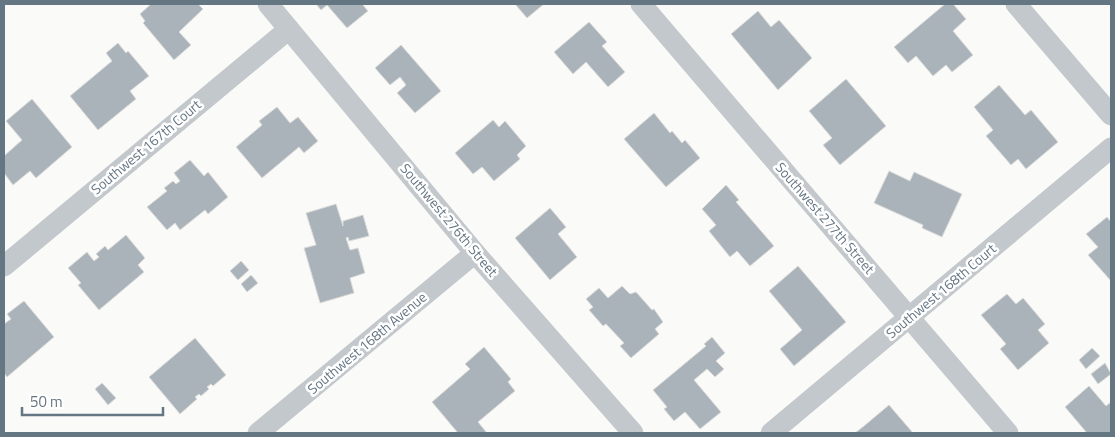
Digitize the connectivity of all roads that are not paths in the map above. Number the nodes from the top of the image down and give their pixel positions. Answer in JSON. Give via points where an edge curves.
{"nodes":[{"id":1,"x":268,"y":4,"type":"edge"},
{"id":2,"x":641,"y":4,"type":"edge"},
{"id":3,"x":1016,"y":4,"type":"edge"},
{"id":4,"x":289,"y":29,"type":"junction"},
{"id":5,"x":1111,"y":115,"type":"edge"},
{"id":6,"x":1111,"y":148,"type":"edge"},
{"id":7,"x":476,"y":253,"type":"junction"},
{"id":8,"x":4,"y":266,"type":"edge"},
{"id":9,"x":909,"y":318,"type":"junction"},
{"id":10,"x":258,"y":433,"type":"edge"},
{"id":11,"x":632,"y":433,"type":"edge"},
{"id":12,"x":771,"y":433,"type":"edge"},
{"id":13,"x":1008,"y":433,"type":"edge"}],
"edges":[{"from":1,"to":4,"type":"street","name":"Southwest 276th Street"},
{"from":2,"to":9,"type":"street","name":"Southwest 277th Street"},
{"from":3,"to":5,"type":"street"},
{"from":4,"to":7,"type":"street","name":"Southwest 276th Street"},
{"from":4,"to":8,"type":"street","name":"Southwest 167th Court"},
{"from":6,"to":9,"type":"street","name":"Southwest 168th Court"},
{"from":7,"to":10,"type":"street","name":"Southwest 168th Avenue"},
{"from":7,"to":11,"type":"street","name":"Southwest 276th Street"},
{"from":9,"to":12,"type":"street","name":"Southwest 168th Court"},
{"from":9,"to":13,"type":"street","name":"Southwest 277th Street"}]}
